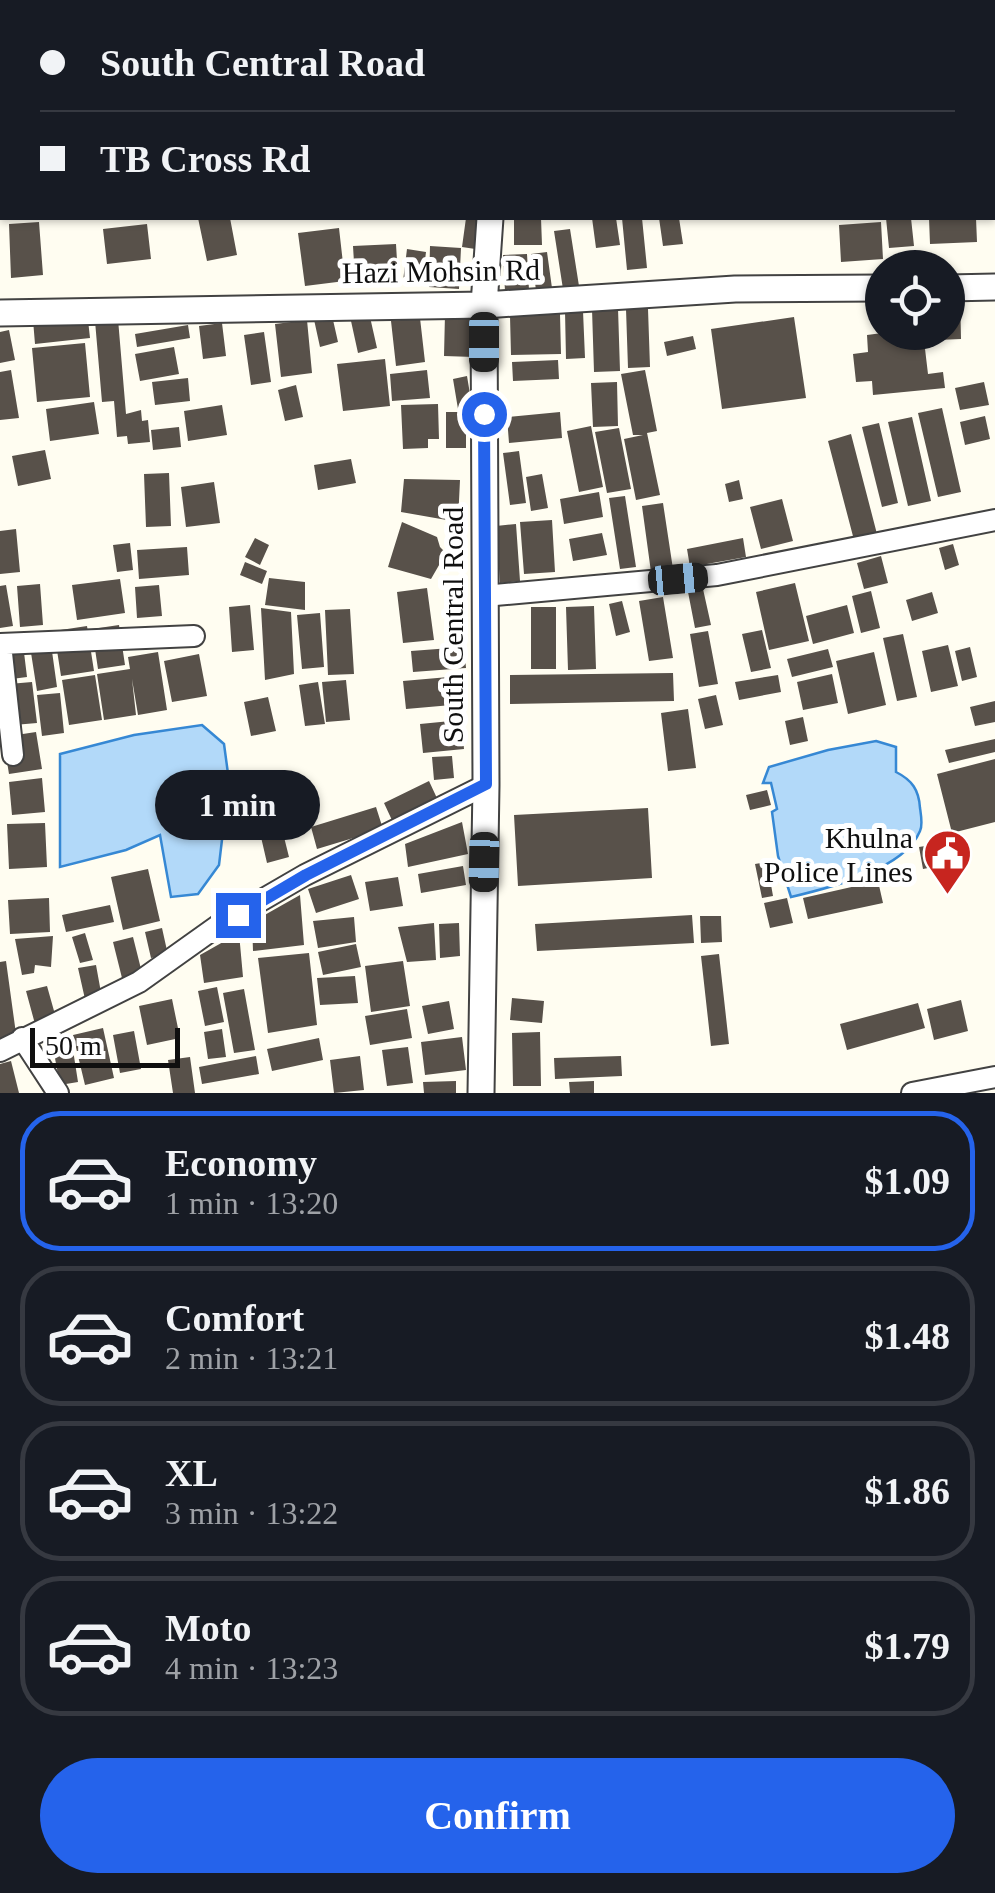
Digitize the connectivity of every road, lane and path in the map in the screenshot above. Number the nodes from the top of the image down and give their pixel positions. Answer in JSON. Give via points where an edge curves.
{"nodes":[{"id":1,"x":490,"y":220,"type":"edge"},
{"id":2,"x":995,"y":287,"type":"edge"},
{"id":3,"x":865,"y":288,"type":"edge"},
{"id":4,"x":965,"y":288,"type":"edge"},
{"id":5,"x":484,"y":305,"type":"junction"},
{"id":6,"x":0,"y":313,"type":"edge"},
{"id":7,"x":995,"y":520,"type":"edge"},
{"id":8,"x":484,"y":596,"type":"junction"},
{"id":9,"x":194,"y":636,"type":"dead end"},
{"id":10,"x":1,"y":644,"type":"edge"},
{"id":11,"x":14,"y":755,"type":"dead end"},
{"id":12,"x":486,"y":784,"type":"junction"},
{"id":13,"x":22,"y":1038,"type":"junction"},
{"id":14,"x":0,"y":1051,"type":"edge"},
{"id":15,"x":995,"y":1078,"type":"edge"},
{"id":16,"x":58,"y":1093,"type":"edge"},
{"id":17,"x":481,"y":1093,"type":"edge"},
{"id":18,"x":912,"y":1093,"type":"edge"}],
"edges":[{"from":1,"to":5,"type":"street","name":"South Central Road"},
{"from":2,"to":4,"type":"street"},
{"from":3,"to":5,"type":"street","name":"Hazi Mohsin Rd"},
{"from":5,"to":6,"type":"street","name":"Hazi Mohsin Rd"},
{"from":5,"to":8,"type":"street","name":"South Central Road"},
{"from":7,"to":8,"type":"street","via":[[717,576]]},
{"from":8,"to":12,"type":"street","name":"South Central Road"},
{"from":9,"to":10,"type":"street"},
{"from":10,"to":11,"type":"street"},
{"from":12,"to":13,"type":"street","via":[[218,925],[139,982]]},
{"from":12,"to":17,"type":"street","name":"South Central Road"},
{"from":13,"to":14,"type":"street"},
{"from":13,"to":16,"type":"street"},
{"from":15,"to":18,"type":"street"}]}
